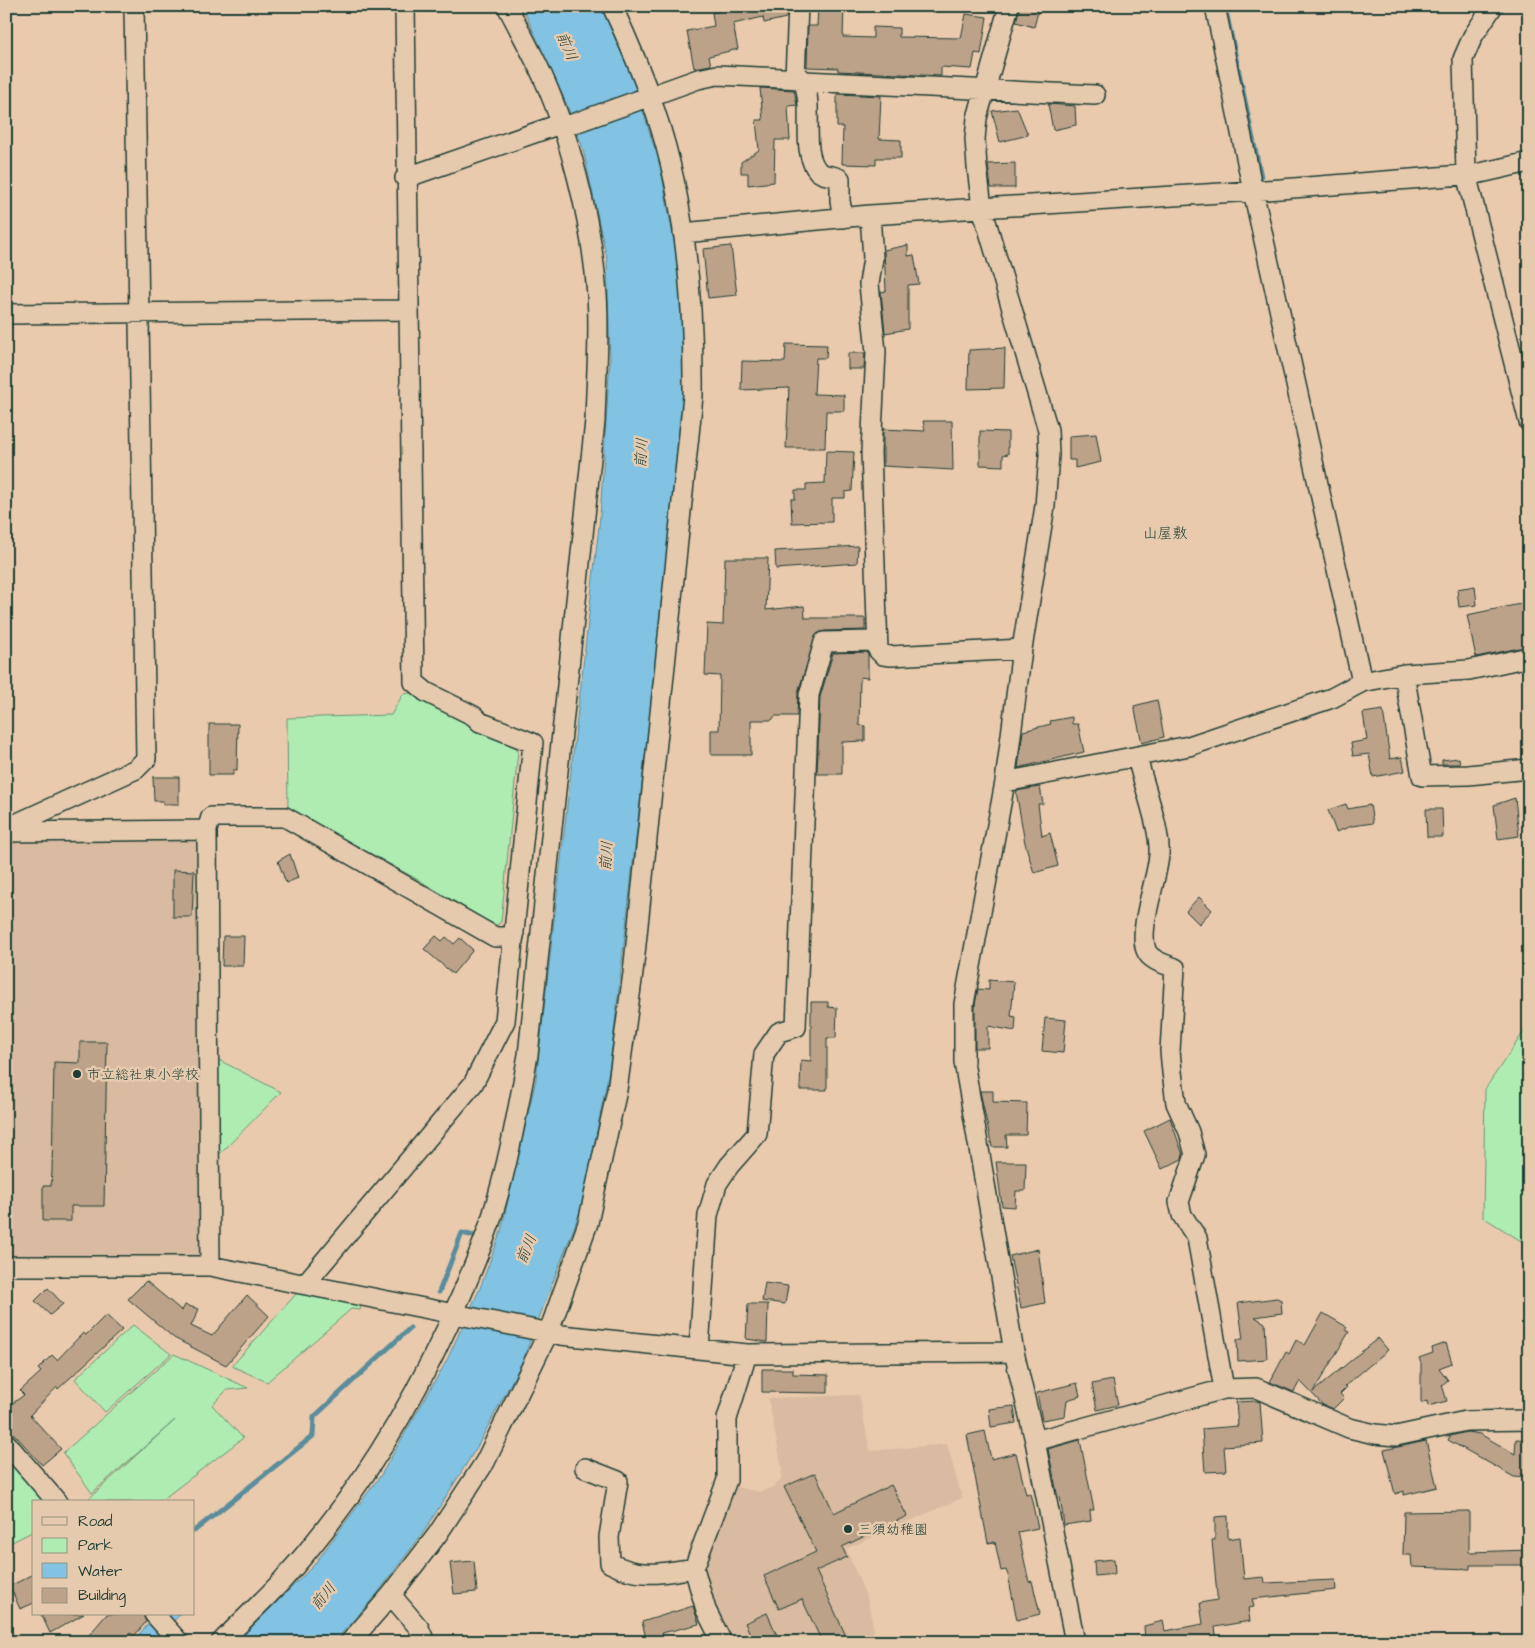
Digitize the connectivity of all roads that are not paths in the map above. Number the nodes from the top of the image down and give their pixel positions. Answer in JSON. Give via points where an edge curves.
{"nodes":[{"id":1,"x":134,"y":6,"type":"edge"},
{"id":2,"x":404,"y":6,"type":"edge"},
{"id":3,"x":506,"y":6,"type":"edge"},
{"id":4,"x":612,"y":6,"type":"edge"},
{"id":5,"x":798,"y":6,"type":"edge"},
{"id":6,"x":1009,"y":6,"type":"edge"},
{"id":7,"x":1215,"y":6,"type":"edge"},
{"id":8,"x":1493,"y":6,"type":"edge"},
{"id":9,"x":800,"y":79,"type":"junction"},
{"id":10,"x":986,"y":91,"type":"junction"},
{"id":11,"x":1096,"y":95,"type":"dead end"},
{"id":12,"x":646,"y":98,"type":"junction"},
{"id":13,"x":563,"y":126,"type":"junction"},
{"id":14,"x":1529,"y":162,"type":"edge"},
{"id":15,"x":1466,"y":174,"type":"junction"},
{"id":16,"x":405,"y":178,"type":"junction"},
{"id":17,"x":1253,"y":191,"type":"junction"},
{"id":18,"x":982,"y":208,"type":"junction"},
{"id":19,"x":870,"y":215,"type":"junction"},
{"id":20,"x":843,"y":218,"type":"junction"},
{"id":21,"x":683,"y":233,"type":"junction"},
{"id":22,"x":408,"y":310,"type":"junction"},
{"id":23,"x":138,"y":313,"type":"junction"},
{"id":24,"x":6,"y":314,"type":"edge"},
{"id":25,"x":1529,"y":422,"type":"edge"},
{"id":26,"x":877,"y":641,"type":"junction"},
{"id":27,"x":1022,"y":649,"type":"junction"},
{"id":28,"x":1529,"y":656,"type":"edge"},
{"id":29,"x":1404,"y":674,"type":"junction"},
{"id":30,"x":1362,"y":682,"type":"junction"},
{"id":31,"x":1137,"y":757,"type":"junction"},
{"id":32,"x":1529,"y":768,"type":"edge"},
{"id":33,"x":1005,"y":782,"type":"junction"},
{"id":34,"x":207,"y":830,"type":"junction"},
{"id":35,"x":9,"y":832,"type":"edge"},
{"id":36,"x":514,"y":937,"type":"junction"},
{"id":37,"x":6,"y":1266,"type":"edge"},
{"id":38,"x":210,"y":1266,"type":"junction"},
{"id":39,"x":305,"y":1284,"type":"junction"},
{"id":40,"x":457,"y":1314,"type":"junction"},
{"id":41,"x":546,"y":1330,"type":"junction"},
{"id":42,"x":699,"y":1348,"type":"junction"},
{"id":43,"x":1014,"y":1352,"type":"junction"},
{"id":44,"x":747,"y":1354,"type":"junction"},
{"id":45,"x":1224,"y":1389,"type":"junction"},
{"id":46,"x":1529,"y":1420,"type":"edge"},
{"id":47,"x":1035,"y":1441,"type":"junction"},
{"id":48,"x":6,"y":1443,"type":"edge"},
{"id":49,"x":585,"y":1468,"type":"dead end"},
{"id":50,"x":55,"y":1500,"type":"edge"},
{"id":51,"x":694,"y":1568,"type":"junction"},
{"id":52,"x":391,"y":1595,"type":"junction"},
{"id":53,"x":156,"y":1616,"type":"edge"},
{"id":54,"x":173,"y":1636,"type":"edge"},
{"id":55,"x":221,"y":1642,"type":"edge"},
{"id":56,"x":350,"y":1642,"type":"edge"},
{"id":57,"x":426,"y":1642,"type":"edge"},
{"id":58,"x":722,"y":1642,"type":"edge"},
{"id":59,"x":1075,"y":1642,"type":"edge"}],
"edges":[{"from":1,"to":23,"type":"street"},
{"from":2,"to":16,"type":"street"},
{"from":3,"to":13,"type":"street","via":[[538,65]]},
{"from":4,"to":12,"type":"street"},
{"from":5,"to":9,"type":"street"},
{"from":6,"to":10,"type":"street"},
{"from":7,"to":17,"type":"street"},
{"from":8,"to":15,"type":"street","via":[[1473,36],[1463,60]]},
{"from":9,"to":10,"type":"street"},
{"from":9,"to":12,"type":"street","via":[[717,75]]},
{"from":9,"to":20,"type":"street","via":[[812,162],[822,174],[840,179]]},
{"from":10,"to":11,"type":"street"},
{"from":10,"to":18,"type":"street","via":[[977,118],[975,139]]},
{"from":12,"to":13,"type":"street"},
{"from":12,"to":21,"type":"street","via":[[670,165]]},
{"from":13,"to":16,"type":"street"},
{"from":13,"to":40,"type":"street","via":[[583,200],[597,294],[595,421],[528,1055],[494,1212]]},
{"from":14,"to":15,"type":"street"},
{"from":15,"to":17,"type":"street"},
{"from":15,"to":25,"type":"street"},
{"from":16,"to":22,"type":"street"},
{"from":17,"to":18,"type":"street"},
{"from":17,"to":30,"type":"street"},
{"from":18,"to":19,"type":"street"},
{"from":18,"to":27,"type":"street","via":[[1048,430],[1045,506]]},
{"from":19,"to":20,"type":"street"},
{"from":19,"to":26,"type":"street","via":[[873,258],[869,284],[876,352],[871,452]]},
{"from":20,"to":21,"type":"street"},
{"from":21,"to":41,"type":"street","via":[[690,293],[693,396],[633,973],[617,1090],[599,1181],[588,1223]]},
{"from":22,"to":23,"type":"street"},
{"from":22,"to":36,"type":"street","via":[[414,682],[480,722],[533,743]]},
{"from":23,"to":24,"type":"street"},
{"from":23,"to":35,"type":"street","via":[[146,759],[136,769],[20,822]]},
{"from":26,"to":27,"type":"street","via":[[883,656]]},
{"from":26,"to":42,"type":"street","via":[[824,642],[809,695],[796,1027],[778,1032],[764,1054],[757,1134],[729,1166],[711,1199]]},
{"from":27,"to":33,"type":"street"},
{"from":28,"to":29,"type":"street","via":[[1469,670]]},
{"from":29,"to":30,"type":"street"},
{"from":29,"to":32,"type":"street","via":[[1422,776]]},
{"from":30,"to":31,"type":"street","via":[[1332,698],[1189,746]]},
{"from":31,"to":33,"type":"street"},
{"from":31,"to":45,"type":"street","via":[[1159,854],[1144,936],[1146,952],[1154,960],[1174,968],[1172,1072],[1176,1103],[1190,1132],[1195,1155],[1179,1202],[1182,1215],[1197,1238]]},
{"from":33,"to":43,"type":"street","via":[[964,1004],[964,1062]]},
{"from":34,"to":35,"type":"street"},
{"from":34,"to":36,"type":"street","via":[[211,817],[285,817],[495,937]]},
{"from":34,"to":38,"type":"street"},
{"from":36,"to":39,"type":"street","via":[[505,1021],[473,1084]]},
{"from":37,"to":38,"type":"street"},
{"from":38,"to":39,"type":"street"},
{"from":39,"to":40,"type":"street"},
{"from":40,"to":41,"type":"street"},
{"from":40,"to":55,"type":"street","via":[[373,1462],[338,1512],[280,1582]]},
{"from":41,"to":42,"type":"street"},
{"from":41,"to":52,"type":"street","via":[[485,1462],[437,1535]]},
{"from":42,"to":44,"type":"street"},
{"from":43,"to":44,"type":"street"},
{"from":43,"to":47,"type":"street"},
{"from":44,"to":51,"type":"street","via":[[727,1419],[727,1480]]},
{"from":45,"to":46,"type":"street","via":[[1256,1388],[1350,1428],[1375,1434],[1396,1436],[1466,1421]]},
{"from":45,"to":47,"type":"street"},
{"from":47,"to":59,"type":"street"},
{"from":48,"to":50,"type":"street"},
{"from":49,"to":51,"type":"street","via":[[618,1481],[609,1537],[610,1562],[626,1571],[651,1574]]},
{"from":51,"to":58,"type":"street","via":[[706,1610]]},
{"from":52,"to":56,"type":"street"},
{"from":52,"to":57,"type":"street","via":[[419,1628]]},
{"from":53,"to":54,"type":"street"}]}
